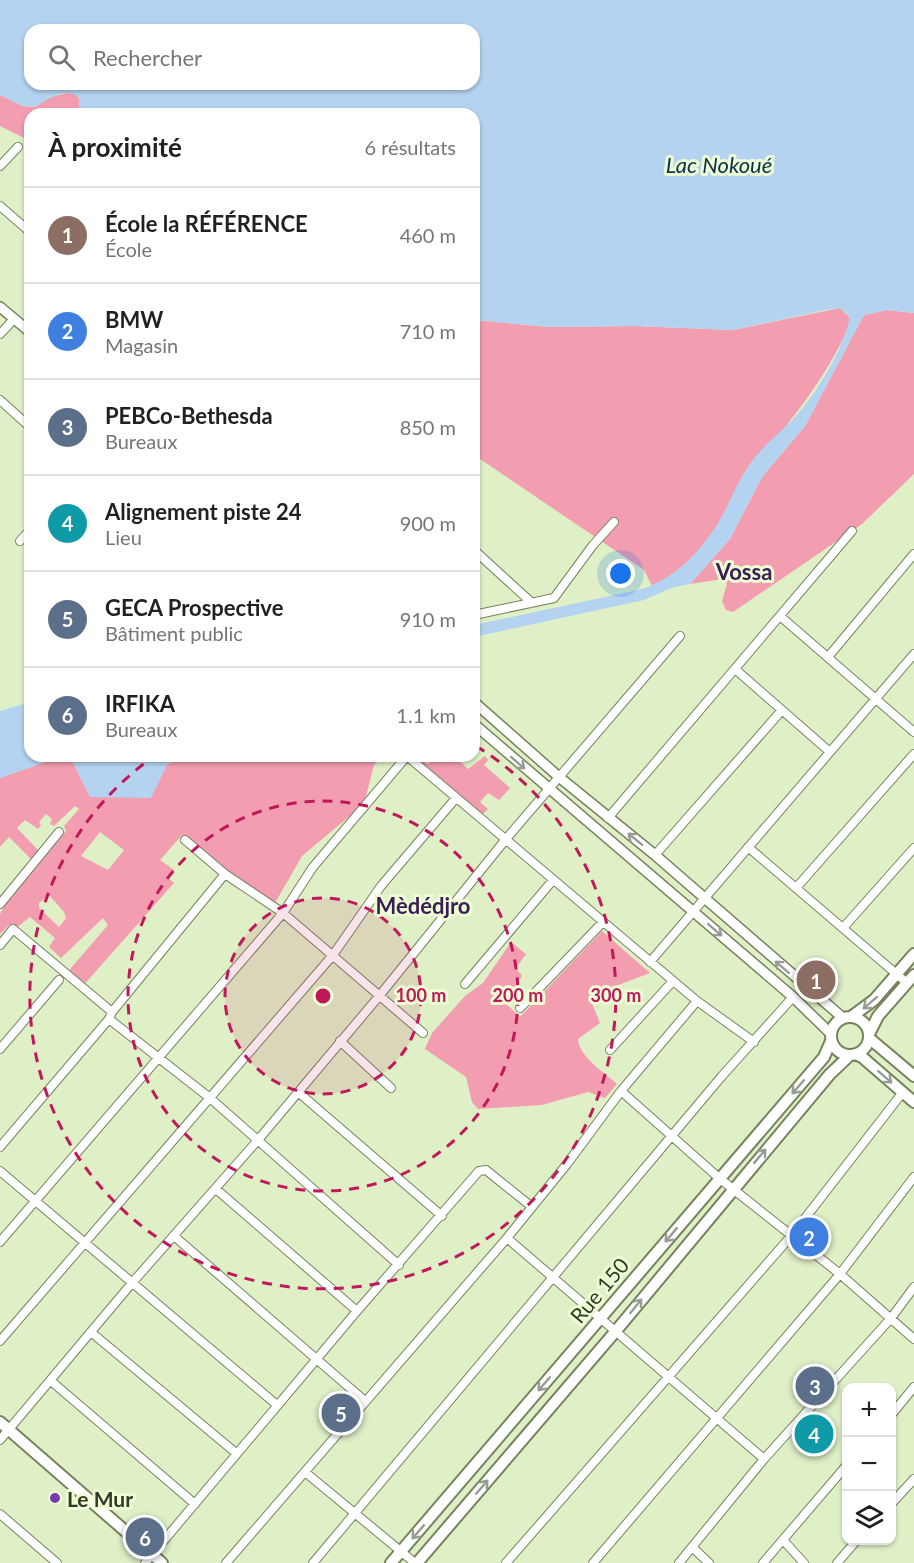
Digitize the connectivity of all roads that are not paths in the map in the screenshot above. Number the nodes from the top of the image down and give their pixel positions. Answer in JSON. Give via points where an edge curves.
{"nodes":[{"id":1,"x":18,"y":147,"type":"dead end"},
{"id":2,"x":0,"y":166,"type":"edge"},
{"id":3,"x":0,"y":206,"type":"edge"},
{"id":4,"x":24,"y":227,"type":"edge"},
{"id":5,"x":0,"y":307,"type":"edge"},
{"id":6,"x":14,"y":319,"type":"junction"},
{"id":7,"x":24,"y":327,"type":"edge"},
{"id":8,"x":0,"y":333,"type":"edge"},
{"id":9,"x":0,"y":400,"type":"edge"},
{"id":10,"x":24,"y":422,"type":"edge"},
{"id":11,"x":614,"y":522,"type":"dead end"},
{"id":12,"x":852,"y":531,"type":"dead end"},
{"id":13,"x":24,"y":537,"type":"edge"},
{"id":14,"x":20,"y":541,"type":"dead end"},
{"id":15,"x":914,"y":554,"type":"edge"},
{"id":16,"x":480,"y":555,"type":"edge"},
{"id":17,"x":532,"y":603,"type":"junction"},
{"id":18,"x":480,"y":614,"type":"edge"},
{"id":19,"x":780,"y":616,"type":"junction"},
{"id":20,"x":680,"y":636,"type":"dead end"},
{"id":21,"x":914,"y":654,"type":"edge"},
{"id":22,"x":828,"y":657,"type":"junction"},
{"id":23,"x":735,"y":669,"type":"junction"},
{"id":24,"x":876,"y":698,"type":"junction"},
{"id":25,"x":480,"y":707,"type":"edge"},
{"id":26,"x":782,"y":710,"type":"junction"},
{"id":27,"x":480,"y":729,"type":"edge"},
{"id":28,"x":914,"y":732,"type":"edge"},
{"id":29,"x":830,"y":752,"type":"junction"},
{"id":30,"x":914,"y":754,"type":"edge"},
{"id":31,"x":402,"y":762,"type":"edge"},
{"id":32,"x":414,"y":762,"type":"edge"},
{"id":33,"x":559,"y":777,"type":"junction"},
{"id":34,"x":548,"y":789,"type":"junction"},
{"id":35,"x":456,"y":798,"type":"junction"},
{"id":36,"x":608,"y":818,"type":"junction"},
{"id":37,"x":59,"y":832,"type":"dead end"},
{"id":38,"x":506,"y":839,"type":"junction"},
{"id":39,"x":184,"y":840,"type":"dead end"},
{"id":40,"x":748,"y":847,"type":"junction"},
{"id":41,"x":914,"y":848,"type":"edge"},
{"id":42,"x":655,"y":855,"type":"junction"},
{"id":43,"x":225,"y":874,"type":"junction"},
{"id":44,"x":553,"y":880,"type":"junction"},
{"id":45,"x":796,"y":888,"type":"junction"},
{"id":46,"x":704,"y":899,"type":"junction"},
{"id":47,"x":0,"y":904,"type":"edge"},
{"id":48,"x":694,"y":912,"type":"junction"},
{"id":49,"x":283,"y":913,"type":"junction"},
{"id":50,"x":603,"y":922,"type":"junction"},
{"id":51,"x":843,"y":928,"type":"junction"},
{"id":52,"x":0,"y":945,"type":"edge"},
{"id":53,"x":914,"y":954,"type":"edge"},
{"id":54,"x":333,"y":955,"type":"junction"},
{"id":55,"x":650,"y":962,"type":"junction"},
{"id":56,"x":897,"y":974,"type":"junction"},
{"id":57,"x":911,"y":979,"type":"edge"},
{"id":58,"x":59,"y":980,"type":"dead end"},
{"id":59,"x":673,"y":981,"type":"junction"},
{"id":60,"x":465,"y":984,"type":"dead end"},
{"id":61,"x":380,"y":995,"type":"junction"},
{"id":62,"x":793,"y":997,"type":"junction"},
{"id":63,"x":697,"y":1001,"type":"junction"},
{"id":64,"x":520,"y":1008,"type":"dead end"},
{"id":65,"x":111,"y":1015,"type":"junction"},
{"id":66,"x":847,"y":1017,"type":"junction"},
{"id":67,"x":423,"y":1033,"type":"dead end"},
{"id":68,"x":869,"y":1036,"type":"junction"},
{"id":69,"x":831,"y":1037,"type":"junction"},
{"id":70,"x":340,"y":1041,"type":"junction"},
{"id":71,"x":754,"y":1042,"type":"junction"},
{"id":72,"x":0,"y":1049,"type":"edge"},
{"id":73,"x":610,"y":1050,"type":"dead end"},
{"id":74,"x":853,"y":1054,"type":"junction"},
{"id":75,"x":160,"y":1059,"type":"junction"},
{"id":76,"x":914,"y":1076,"type":"edge"},
{"id":77,"x":391,"y":1088,"type":"dead end"},
{"id":78,"x":621,"y":1091,"type":"junction"},
{"id":79,"x":298,"y":1092,"type":"junction"},
{"id":80,"x":903,"y":1092,"type":"junction"},
{"id":81,"x":210,"y":1098,"type":"junction"},
{"id":82,"x":914,"y":1101,"type":"edge"},
{"id":83,"x":672,"y":1135,"type":"junction"},
{"id":84,"x":258,"y":1140,"type":"junction"},
{"id":85,"x":0,"y":1147,"type":"edge"},
{"id":86,"x":0,"y":1171,"type":"edge"},
{"id":87,"x":914,"y":1177,"type":"edge"},
{"id":88,"x":719,"y":1178,"type":"junction"},
{"id":89,"x":733,"y":1188,"type":"junction"},
{"id":90,"x":216,"y":1189,"type":"junction"},
{"id":91,"x":35,"y":1201,"type":"junction"},
{"id":92,"x":532,"y":1207,"type":"junction"},
{"id":93,"x":442,"y":1216,"type":"junction"},
{"id":94,"x":792,"y":1235,"type":"junction"},
{"id":95,"x":174,"y":1236,"type":"junction"},
{"id":96,"x":507,"y":1238,"type":"junction"},
{"id":97,"x":0,"y":1242,"type":"edge"},
{"id":98,"x":85,"y":1244,"type":"junction"},
{"id":99,"x":399,"y":1265,"type":"junction"},
{"id":100,"x":840,"y":1274,"type":"junction"},
{"id":101,"x":552,"y":1277,"type":"junction"},
{"id":102,"x":132,"y":1283,"type":"junction"},
{"id":103,"x":914,"y":1287,"type":"edge"},
{"id":104,"x":357,"y":1311,"type":"junction"},
{"id":105,"x":892,"y":1317,"type":"junction"},
{"id":106,"x":599,"y":1320,"type":"junction"},
{"id":107,"x":615,"y":1332,"type":"junction"},
{"id":108,"x":92,"y":1333,"type":"junction"},
{"id":109,"x":914,"y":1339,"type":"edge"},
{"id":110,"x":0,"y":1341,"type":"edge"},
{"id":111,"x":317,"y":1358,"type":"junction"},
{"id":112,"x":667,"y":1376,"type":"junction"},
{"id":113,"x":51,"y":1381,"type":"junction"},
{"id":114,"x":914,"y":1387,"type":"edge"},
{"id":115,"x":365,"y":1401,"type":"junction"},
{"id":116,"x":277,"y":1405,"type":"junction"},
{"id":117,"x":896,"y":1408,"type":"edge"},
{"id":118,"x":718,"y":1418,"type":"junction"},
{"id":119,"x":0,"y":1422,"type":"edge"},
{"id":120,"x":9,"y":1430,"type":"junction"},
{"id":121,"x":0,"y":1440,"type":"edge"},
{"id":122,"x":236,"y":1453,"type":"junction"},
{"id":123,"x":764,"y":1459,"type":"junction"},
{"id":124,"x":842,"y":1471,"type":"edge"},
{"id":125,"x":305,"y":1472,"type":"junction"},
{"id":126,"x":914,"y":1479,"type":"edge"},
{"id":127,"x":896,"y":1498,"type":"edge"},
{"id":128,"x":195,"y":1504,"type":"junction"},
{"id":129,"x":355,"y":1513,"type":"junction"},
{"id":130,"x":0,"y":1514,"type":"edge"},
{"id":131,"x":783,"y":1540,"type":"junction"},
{"id":132,"x":853,"y":1545,"type":"edge"},
{"id":133,"x":692,"y":1547,"type":"junction"},
{"id":134,"x":400,"y":1552,"type":"junction"},
{"id":135,"x":148,"y":1559,"type":"edge"},
{"id":136,"x":57,"y":1563,"type":"edge"},
{"id":137,"x":162,"y":1563,"type":"edge"},
{"id":138,"x":226,"y":1563,"type":"edge"},
{"id":139,"x":313,"y":1563,"type":"edge"},
{"id":140,"x":391,"y":1563,"type":"edge"},
{"id":141,"x":416,"y":1563,"type":"edge"},
{"id":142,"x":506,"y":1563,"type":"edge"},
{"id":143,"x":593,"y":1563,"type":"edge"},
{"id":144,"x":679,"y":1563,"type":"edge"},
{"id":145,"x":709,"y":1563,"type":"edge"},
{"id":146,"x":763,"y":1563,"type":"edge"},
{"id":147,"x":804,"y":1563,"type":"edge"},
{"id":148,"x":837,"y":1563,"type":"edge"}],
"edges":[{"from":1,"to":2,"type":"street"},
{"from":3,"to":4,"type":"street"},
{"from":5,"to":6,"type":"street"},
{"from":6,"to":7,"type":"street"},
{"from":6,"to":8,"type":"street"},
{"from":9,"to":10,"type":"street"},
{"from":11,"to":17,"type":"street","via":[[554,598]]},
{"from":12,"to":19,"type":"street"},
{"from":13,"to":14,"type":"street"},
{"from":15,"to":22,"type":"street"},
{"from":16,"to":17,"type":"street"},
{"from":17,"to":18,"type":"street"},
{"from":19,"to":22,"type":"street"},
{"from":19,"to":23,"type":"street"},
{"from":20,"to":33,"type":"street"},
{"from":21,"to":24,"type":"street"},
{"from":22,"to":24,"type":"street"},
{"from":23,"to":26,"type":"street"},
{"from":23,"to":36,"type":"street"},
{"from":24,"to":28,"type":"street"},
{"from":24,"to":29,"type":"street"},
{"from":25,"to":33,"type":"street"},
{"from":26,"to":29,"type":"street"},
{"from":26,"to":42,"type":"street"},
{"from":27,"to":34,"type":"street","one_way":true},
{"from":29,"to":40,"type":"street"},
{"from":30,"to":45,"type":"street"},
{"from":31,"to":49,"type":"street","via":[[314,867]]},
{"from":32,"to":35,"type":"street"},
{"from":33,"to":34,"type":"street"},
{"from":33,"to":36,"type":"street"},
{"from":34,"to":38,"type":"street"},
{"from":34,"to":48,"type":"street"},
{"from":35,"to":38,"type":"street"},
{"from":35,"to":54,"type":"street","via":[[381,886]]},
{"from":42,"to":36,"type":"street","one_way":true},
{"from":37,"to":47,"type":"street"},
{"from":38,"to":44,"type":"street"},
{"from":38,"to":61,"type":"street"},
{"from":39,"to":43,"type":"street"},
{"from":40,"to":45,"type":"street"},
{"from":40,"to":46,"type":"street"},
{"from":41,"to":51,"type":"street"},
{"from":42,"to":46,"type":"street"},
{"from":43,"to":49,"type":"street"},
{"from":43,"to":65,"type":"street"},
{"from":44,"to":50,"type":"street"},
{"from":44,"to":60,"type":"street"},
{"from":45,"to":51,"type":"street"},
{"from":46,"to":48,"type":"street"},
{"from":66,"to":46,"type":"street","one_way":true},
{"from":48,"to":55,"type":"street"},
{"from":48,"to":62,"type":"street","one_way":true},
{"from":49,"to":54,"type":"street"},
{"from":49,"to":75,"type":"street"},
{"from":50,"to":55,"type":"street"},
{"from":50,"to":64,"type":"street"},
{"from":51,"to":56,"type":"street"},
{"from":52,"to":65,"type":"street","via":[[13,929]]},
{"from":53,"to":56,"type":"main road"},
{"from":54,"to":61,"type":"street"},
{"from":54,"to":81,"type":"street"},
{"from":55,"to":59,"type":"street"},
{"from":56,"to":57,"type":"street"},
{"from":56,"to":66,"type":"main road","one_way":true,"via":[[868,1005]]},
{"from":57,"to":68,"type":"main road","via":[[878,1016]]},
{"from":58,"to":72,"type":"street"},
{"from":59,"to":63,"type":"street"},
{"from":59,"to":73,"type":"street"},
{"from":61,"to":67,"type":"street"},
{"from":61,"to":70,"type":"street"},
{"from":62,"to":69,"type":"street"},
{"from":62,"to":71,"type":"street"},
{"from":63,"to":71,"type":"street"},
{"from":63,"to":78,"type":"street"},
{"from":65,"to":75,"type":"street"},
{"from":65,"to":85,"type":"street"},
{"from":66,"to":68,"type":"main road","via":[[863,1022]]},
{"from":66,"to":69,"type":"main road","via":[[835,1024]]},
{"from":68,"to":74,"type":"main road","via":[[865,1048]]},
{"from":68,"to":76,"type":"main road"},
{"from":69,"to":74,"type":"main road","via":[[840,1052]]},
{"from":69,"to":88,"type":"main road","name":"Rue 150","one_way":true,"via":[[828,1052]]},
{"from":70,"to":77,"type":"street"},
{"from":70,"to":79,"type":"street"},
{"from":71,"to":83,"type":"street"},
{"from":74,"to":80,"type":"main road","one_way":true,"via":[[862,1057]]},
{"from":89,"to":74,"type":"main road","name":"Rue 150","one_way":true,"via":[[836,1066]]},
{"from":75,"to":81,"type":"street"},
{"from":75,"to":91,"type":"street"},
{"from":78,"to":83,"type":"street"},
{"from":78,"to":92,"type":"street"},
{"from":79,"to":84,"type":"street"},
{"from":79,"to":93,"type":"street"},
{"from":80,"to":82,"type":"main road"},
{"from":80,"to":94,"type":"street"},
{"from":81,"to":84,"type":"street"},
{"from":81,"to":98,"type":"street"},
{"from":83,"to":88,"type":"street"},
{"from":83,"to":101,"type":"street"},
{"from":84,"to":90,"type":"street"},
{"from":84,"to":99,"type":"street"},
{"from":86,"to":91,"type":"street"},
{"from":87,"to":100,"type":"street"},
{"from":88,"to":89,"type":"street"},
{"from":88,"to":106,"type":"main road","name":"Rue 150","one_way":true},
{"from":89,"to":94,"type":"street"},
{"from":107,"to":89,"type":"main road","name":"Rue 150","one_way":true},
{"from":90,"to":95,"type":"street"},
{"from":90,"to":104,"type":"street"},
{"from":91,"to":97,"type":"street"},
{"from":91,"to":98,"type":"street"},
{"from":92,"to":93,"type":"street","via":[[483,1169]]},
{"from":92,"to":96,"type":"street"},
{"from":93,"to":99,"type":"street"},
{"from":94,"to":100,"type":"street"},
{"from":94,"to":112,"type":"street"},
{"from":95,"to":102,"type":"street"},
{"from":95,"to":111,"type":"street"},
{"from":96,"to":101,"type":"street"},
{"from":96,"to":115,"type":"street"},
{"from":98,"to":102,"type":"street"},
{"from":98,"to":110,"type":"street"},
{"from":99,"to":104,"type":"street"},
{"from":100,"to":105,"type":"street"},
{"from":100,"to":118,"type":"street"},
{"from":101,"to":106,"type":"street"},
{"from":101,"to":129,"type":"street"},
{"from":102,"to":108,"type":"street"},
{"from":102,"to":116,"type":"street"},
{"from":103,"to":105,"type":"street"},
{"from":104,"to":111,"type":"street"},
{"from":105,"to":109,"type":"street"},
{"from":105,"to":123,"type":"street"},
{"from":106,"to":107,"type":"street"},
{"from":106,"to":134,"type":"main road","name":"Rue 150","one_way":true},
{"from":107,"to":112,"type":"street"},
{"from":141,"to":107,"type":"main road","name":"Rue 150","one_way":true},
{"from":108,"to":113,"type":"street"},
{"from":108,"to":122,"type":"street"},
{"from":111,"to":115,"type":"street"},
{"from":111,"to":116,"type":"street"},
{"from":112,"to":118,"type":"street"},
{"from":112,"to":142,"type":"street"},
{"from":113,"to":120,"type":"street"},
{"from":113,"to":128,"type":"street"},
{"from":114,"to":117,"type":"street"},
{"from":115,"to":125,"type":"street"},
{"from":116,"to":122,"type":"street"},
{"from":118,"to":123,"type":"street"},
{"from":118,"to":143,"type":"street"},
{"from":119,"to":120,"type":"main road"},
{"from":120,"to":121,"type":"street"},
{"from":120,"to":135,"type":"main road"},
{"from":122,"to":128,"type":"street"},
{"from":123,"to":133,"type":"street"},
{"from":124,"to":131,"type":"street"},
{"from":125,"to":129,"type":"street"},
{"from":125,"to":138,"type":"street"},
{"from":126,"to":127,"type":"street"},
{"from":128,"to":135,"type":"street"},
{"from":129,"to":134,"type":"street"},
{"from":129,"to":139,"type":"street"},
{"from":130,"to":136,"type":"street"},
{"from":131,"to":146,"type":"street"},
{"from":131,"to":147,"type":"street"},
{"from":132,"to":148,"type":"street"},
{"from":133,"to":144,"type":"street"},
{"from":133,"to":145,"type":"street"},
{"from":134,"to":140,"type":"main road","name":"Rue 150"},
{"from":134,"to":141,"type":"street"},
{"from":135,"to":137,"type":"main road"}]}
